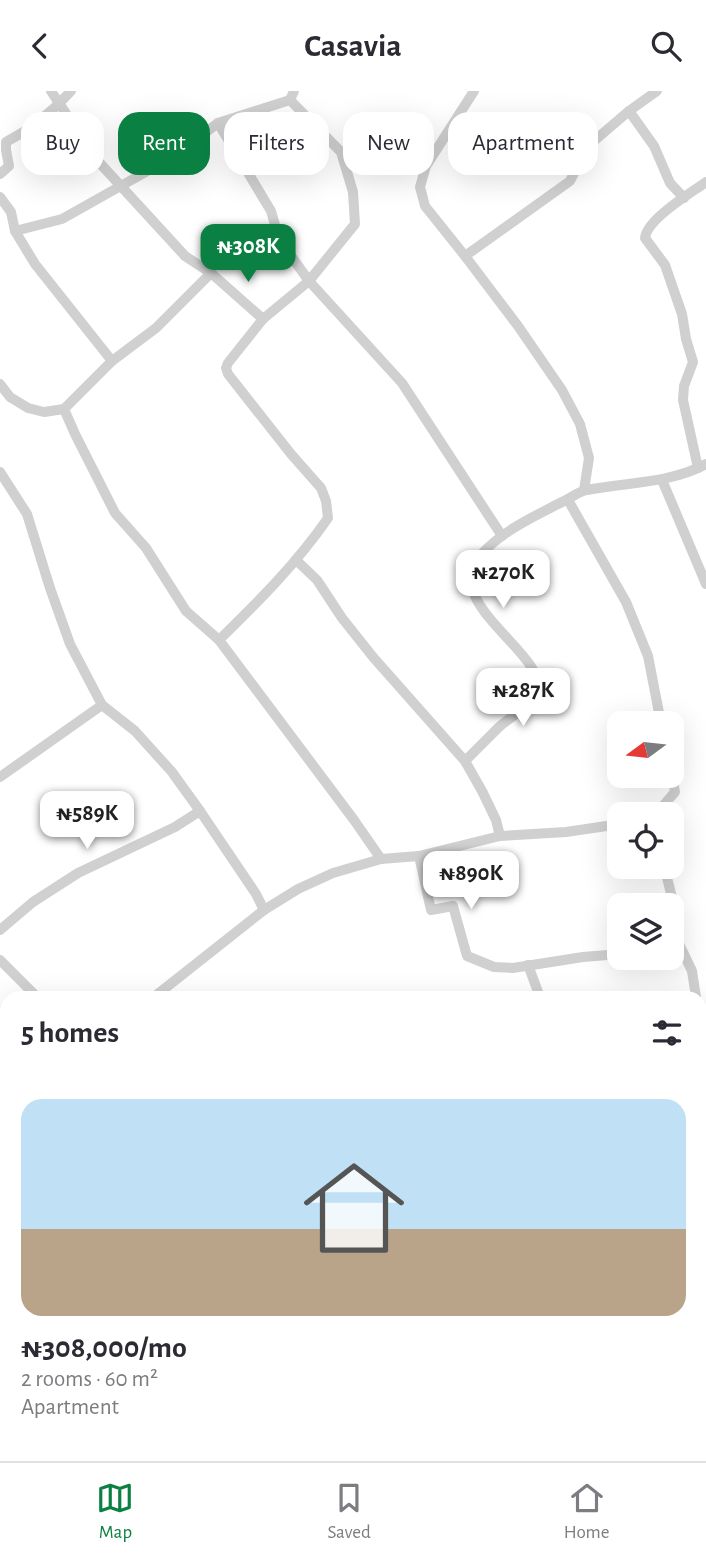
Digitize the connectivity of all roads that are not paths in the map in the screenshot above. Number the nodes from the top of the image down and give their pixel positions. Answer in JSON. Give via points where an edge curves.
{"nodes":[{"id":1,"x":51,"y":91,"type":"edge"},
{"id":2,"x":71,"y":91,"type":"edge"},
{"id":3,"x":474,"y":91,"type":"edge"},
{"id":4,"x":657,"y":91,"type":"edge"},
{"id":5,"x":292,"y":95,"type":"edge"},
{"id":6,"x":60,"y":104,"type":"junction"},
{"id":7,"x":629,"y":111,"type":"junction"},
{"id":8,"x":218,"y":123,"type":"junction"},
{"id":9,"x":0,"y":174,"type":"edge"},
{"id":10,"x":706,"y":182,"type":"edge"},
{"id":11,"x":120,"y":186,"type":"junction"},
{"id":12,"x":0,"y":197,"type":"edge"},
{"id":13,"x":684,"y":198,"type":"junction"},
{"id":14,"x":15,"y":231,"type":"junction"},
{"id":15,"x":465,"y":256,"type":"junction"},
{"id":16,"x":211,"y":273,"type":"junction"},
{"id":17,"x":309,"y":281,"type":"junction"},
{"id":18,"x":263,"y":319,"type":"junction"},
{"id":19,"x":112,"y":361,"type":"junction"},
{"id":20,"x":0,"y":384,"type":"edge"},
{"id":21,"x":5,"y":399,"type":"edge"},
{"id":22,"x":64,"y":408,"type":"junction"},
{"id":23,"x":702,"y":466,"type":"edge"},
{"id":24,"x":0,"y":472,"type":"edge"},
{"id":25,"x":662,"y":480,"type":"junction"},
{"id":26,"x":584,"y":490,"type":"junction"},
{"id":27,"x":568,"y":500,"type":"junction"},
{"id":28,"x":502,"y":536,"type":"junction"},
{"id":29,"x":296,"y":560,"type":"junction"},
{"id":30,"x":706,"y":585,"type":"edge"},
{"id":31,"x":219,"y":640,"type":"junction"},
{"id":32,"x":102,"y":705,"type":"junction"},
{"id":33,"x":659,"y":711,"type":"edge"},
{"id":34,"x":466,"y":761,"type":"junction"},
{"id":35,"x":0,"y":777,"type":"edge"},
{"id":36,"x":200,"y":811,"type":"junction"},
{"id":37,"x":607,"y":826,"type":"edge"},
{"id":38,"x":500,"y":836,"type":"junction"},
{"id":39,"x":419,"y":856,"type":"junction"},
{"id":40,"x":381,"y":859,"type":"junction"},
{"id":41,"x":264,"y":910,"type":"junction"},
{"id":42,"x":0,"y":930,"type":"edge"},
{"id":43,"x":607,"y":955,"type":"edge"},
{"id":44,"x":684,"y":958,"type":"edge"},
{"id":45,"x":0,"y":960,"type":"edge"},
{"id":46,"x":528,"y":965,"type":"junction"},
{"id":47,"x":31,"y":991,"type":"edge"},
{"id":48,"x":162,"y":991,"type":"edge"},
{"id":49,"x":538,"y":991,"type":"edge"},
{"id":50,"x":695,"y":991,"type":"edge"}],
"edges":[{"from":1,"to":6,"type":"street"},
{"from":2,"to":6,"type":"street"},
{"from":3,"to":15,"type":"street","via":[[426,166],[420,187],[425,206]]},
{"from":4,"to":7,"type":"street"},
{"from":5,"to":8,"type":"street"},
{"from":5,"to":17,"type":"street","via":[[341,152],[353,192],[355,224]]},
{"from":6,"to":9,"type":"street","via":[[6,142],[9,166]]},
{"from":6,"to":11,"type":"street"},
{"from":7,"to":13,"type":"street","via":[[654,146],[670,183]]},
{"from":7,"to":15,"type":"street","via":[[588,146],[570,181]]},
{"from":8,"to":11,"type":"street","via":[[176,155]]},
{"from":8,"to":17,"type":"street","via":[[271,211],[279,239]]},
{"from":10,"to":13,"type":"street"},
{"from":11,"to":14,"type":"street","via":[[62,219]]},
{"from":11,"to":16,"type":"street","via":[[185,257]]},
{"from":12,"to":14,"type":"street","via":[[11,212]]},
{"from":13,"to":23,"type":"street","via":[[655,221],[645,238],[665,265],[682,314],[693,362],[683,400]]},
{"from":14,"to":19,"type":"street","via":[[35,264]]},
{"from":15,"to":26,"type":"street","via":[[562,390],[580,424],[589,458]]},
{"from":16,"to":18,"type":"street"},
{"from":16,"to":19,"type":"street","via":[[156,328]]},
{"from":17,"to":18,"type":"street"},
{"from":17,"to":28,"type":"street","via":[[402,383]]},
{"from":18,"to":29,"type":"street","via":[[226,368],[321,488],[326,501],[328,518]]},
{"from":19,"to":22,"type":"street"},
{"from":20,"to":21,"type":"street"},
{"from":21,"to":22,"type":"street","via":[[44,412]]},
{"from":22,"to":31,"type":"street","via":[[115,513],[146,548],[186,611]]},
{"from":23,"to":25,"type":"street"},
{"from":24,"to":32,"type":"street","via":[[27,514],[70,644]]},
{"from":25,"to":26,"type":"street"},
{"from":25,"to":30,"type":"street"},
{"from":26,"to":27,"type":"street"},
{"from":27,"to":28,"type":"street"},
{"from":27,"to":33,"type":"street","via":[[626,602],[648,656]]},
{"from":28,"to":34,"type":"street","via":[[480,555],[471,581],[492,622],[538,678],[538,689],[532,700]]},
{"from":29,"to":31,"type":"street"},
{"from":29,"to":34,"type":"street","via":[[317,580],[373,657]]},
{"from":31,"to":40,"type":"street"},
{"from":32,"to":35,"type":"street"},
{"from":32,"to":36,"type":"street","via":[[135,731]]},
{"from":34,"to":38,"type":"street"},
{"from":36,"to":41,"type":"street"},
{"from":36,"to":42,"type":"street","via":[[78,873]]},
{"from":37,"to":38,"type":"street"},
{"from":38,"to":39,"type":"street"},
{"from":39,"to":40,"type":"street"},
{"from":39,"to":46,"type":"street","via":[[431,910],[453,906],[467,956],[494,967]]},
{"from":40,"to":41,"type":"street","via":[[333,873]]},
{"from":41,"to":48,"type":"street"},
{"from":43,"to":46,"type":"street"},
{"from":44,"to":50,"type":"street"},
{"from":45,"to":47,"type":"street"},
{"from":46,"to":49,"type":"street"}]}
